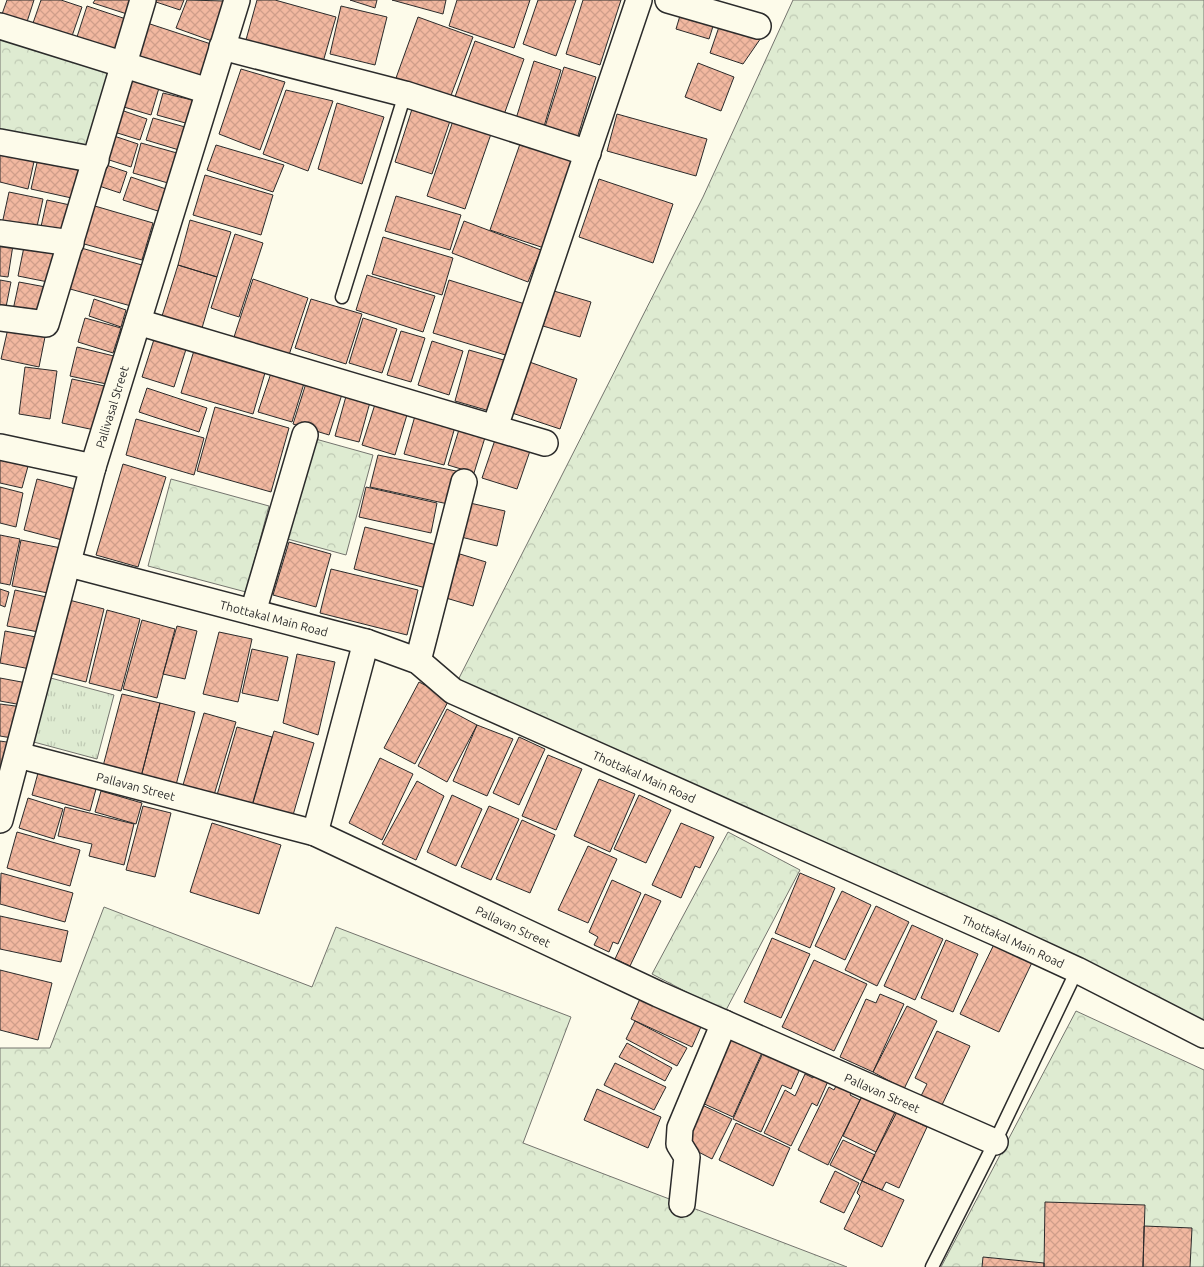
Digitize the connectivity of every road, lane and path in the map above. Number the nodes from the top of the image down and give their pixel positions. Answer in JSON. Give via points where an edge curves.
{"nodes":[{"id":1,"x":143,"y":0,"type":"edge"},
{"id":2,"x":236,"y":0,"type":"edge"},
{"id":3,"x":640,"y":0,"type":"edge"},
{"id":4,"x":668,"y":0,"type":"edge"},
{"id":5,"x":0,"y":26,"type":"edge"},
{"id":6,"x":758,"y":26,"type":"dead end"},
{"id":7,"x":222,"y":47,"type":"junction"},
{"id":8,"x":124,"y":64,"type":"junction"},
{"id":9,"x":208,"y":91,"type":"junction"},
{"id":10,"x":405,"y":94,"type":"junction"},
{"id":11,"x":0,"y":142,"type":"edge"},
{"id":12,"x":588,"y":153,"type":"junction"},
{"id":13,"x":96,"y":160,"type":"junction"},
{"id":14,"x":0,"y":233,"type":"edge"},
{"id":15,"x":71,"y":243,"type":"junction"},
{"id":16,"x":342,"y":297,"type":"dead end"},
{"id":17,"x":0,"y":318,"type":"edge"},
{"id":18,"x":138,"y":322,"type":"junction"},
{"id":19,"x":495,"y":427,"type":"junction"},
{"id":20,"x":305,"y":435,"type":"dead end"},
{"id":21,"x":545,"y":443,"type":"dead end"},
{"id":22,"x":0,"y":447,"type":"edge"},
{"id":23,"x":93,"y":467,"type":"junction"},
{"id":24,"x":464,"y":482,"type":"dead end"},
{"id":25,"x":68,"y":564,"type":"junction"},
{"id":26,"x":253,"y":612,"type":"junction"},
{"id":27,"x":366,"y":642,"type":"junction"},
{"id":28,"x":418,"y":661,"type":"junction"},
{"id":29,"x":18,"y":755,"type":"junction"},
{"id":30,"x":0,"y":820,"type":"edge"},
{"id":31,"x":315,"y":833,"type":"junction"},
{"id":32,"x":1076,"y":970,"type":"junction"},
{"id":33,"x":724,"y":1023,"type":"junction"},
{"id":34,"x":1204,"y":1035,"type":"edge"},
{"id":35,"x":995,"y":1142,"type":"junction"},
{"id":36,"x":682,"y":1204,"type":"dead end"},
{"id":37,"x":932,"y":1267,"type":"edge"}],
"edges":[{"from":1,"to":8,"type":"street"},
{"from":2,"to":7,"type":"street","name":"Pallivasal Street"},
{"from":3,"to":12,"type":"street"},
{"from":4,"to":6,"type":"street"},
{"from":5,"to":8,"type":"street"},
{"from":7,"to":9,"type":"street","name":"Pallivasal Street"},
{"from":7,"to":10,"type":"street"},
{"from":8,"to":9,"type":"street"},
{"from":8,"to":13,"type":"street"},
{"from":9,"to":18,"type":"street","name":"Pallivasal Street"},
{"from":10,"to":12,"type":"street"},
{"from":10,"to":16,"type":"lane"},
{"from":11,"to":13,"type":"street"},
{"from":12,"to":19,"type":"street"},
{"from":13,"to":15,"type":"street"},
{"from":14,"to":15,"type":"street"},
{"from":15,"to":17,"type":"street","via":[[46,324]]},
{"from":18,"to":19,"type":"street"},
{"from":18,"to":23,"type":"street","name":"Pallivasal Street"},
{"from":19,"to":21,"type":"street"},
{"from":20,"to":26,"type":"street"},
{"from":22,"to":23,"type":"street"},
{"from":23,"to":25,"type":"street","name":"Pallivasal Street"},
{"from":24,"to":28,"type":"street"},
{"from":25,"to":26,"type":"street","name":"Thottakal Main Road"},
{"from":25,"to":29,"type":"street","name":"Pallivasal Street"},
{"from":26,"to":27,"type":"street","name":"Thottakal Main Road"},
{"from":27,"to":28,"type":"street","name":"Thottakal Main Road"},
{"from":27,"to":31,"type":"street"},
{"from":28,"to":32,"type":"street","name":"Thottakal Main Road","via":[[453,691]]},
{"from":29,"to":30,"type":"street","name":"Pallivasal Street"},
{"from":29,"to":31,"type":"street","name":"Pallavan Street"},
{"from":31,"to":33,"type":"street","name":"Pallavan Street"},
{"from":32,"to":34,"type":"street","name":"Thottakal Main Road"},
{"from":32,"to":35,"type":"lane"},
{"from":33,"to":35,"type":"street","name":"Pallavan Street"},
{"from":33,"to":36,"type":"street","via":[[680,1128],[679,1144],[687,1157]]},
{"from":35,"to":37,"type":"lane"}]}
